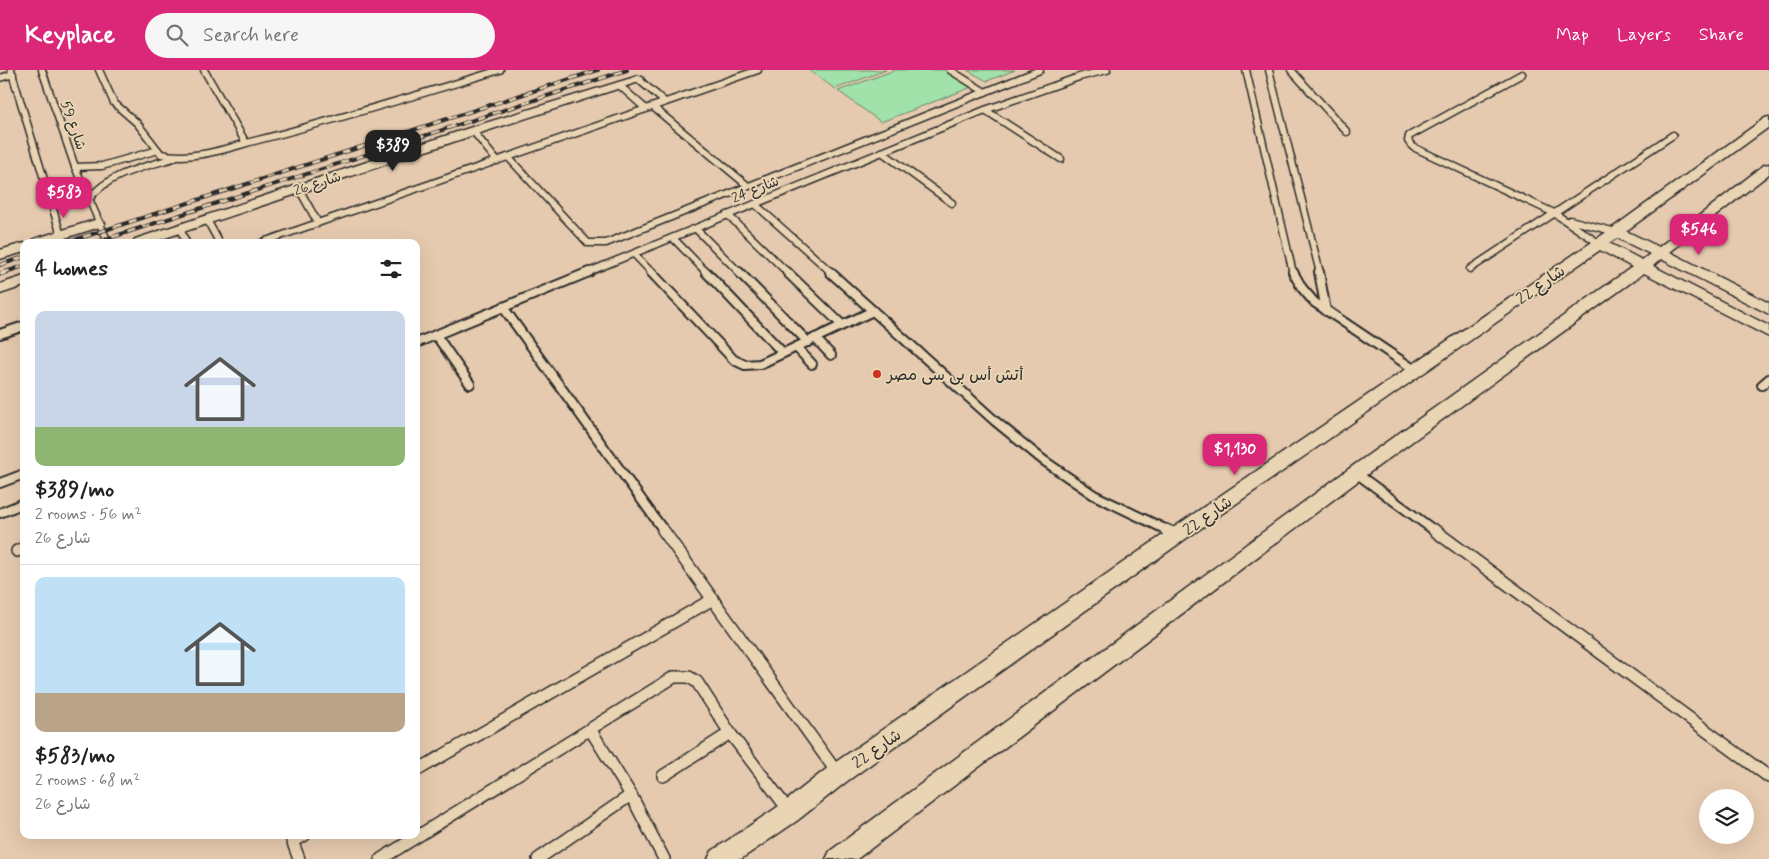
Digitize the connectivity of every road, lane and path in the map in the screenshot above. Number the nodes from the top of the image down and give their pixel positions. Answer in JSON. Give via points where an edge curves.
{"nodes":[{"id":1,"x":44,"y":70,"type":"edge"},
{"id":2,"x":99,"y":70,"type":"edge"},
{"id":3,"x":204,"y":70,"type":"edge"},
{"id":4,"x":500,"y":70,"type":"edge"},
{"id":5,"x":758,"y":70,"type":"edge"},
{"id":6,"x":950,"y":70,"type":"edge"},
{"id":7,"x":1040,"y":70,"type":"edge"},
{"id":8,"x":1107,"y":70,"type":"edge"},
{"id":9,"x":1246,"y":70,"type":"edge"},
{"id":10,"x":1269,"y":70,"type":"edge"},
{"id":11,"x":1291,"y":70,"type":"edge"},
{"id":12,"x":12,"y":72,"type":"edge"},
{"id":13,"x":1522,"y":74,"type":"dead end"},
{"id":14,"x":0,"y":78,"type":"edge"},
{"id":15,"x":638,"y":79,"type":"joint"},
{"id":16,"x":619,"y":85,"type":"junction"},
{"id":17,"x":985,"y":92,"type":"junction"},
{"id":18,"x":665,"y":102,"type":"junction"},
{"id":19,"x":649,"y":108,"type":"junction"},
{"id":20,"x":985,"y":110,"type":"junction"},
{"id":21,"x":1769,"y":121,"type":"edge"},
{"id":22,"x":473,"y":131,"type":"junction"},
{"id":23,"x":1346,"y":132,"type":"dead end"},
{"id":24,"x":1673,"y":135,"type":"dead end"},
{"id":25,"x":246,"y":143,"type":"junction"},
{"id":26,"x":158,"y":150,"type":"junction"},
{"id":27,"x":882,"y":152,"type":"junction"},
{"id":28,"x":175,"y":157,"type":"junction"},
{"id":29,"x":508,"y":157,"type":"junction"},
{"id":30,"x":1062,"y":159,"type":"dead end"},
{"id":31,"x":498,"y":161,"type":"junction"},
{"id":32,"x":75,"y":167,"type":"junction"},
{"id":33,"x":1769,"y":168,"type":"edge"},
{"id":34,"x":748,"y":186,"type":"junction"},
{"id":35,"x":299,"y":189,"type":"junction"},
{"id":36,"x":89,"y":199,"type":"junction"},
{"id":37,"x":952,"y":203,"type":"dead end"},
{"id":38,"x":755,"y":204,"type":"junction"},
{"id":39,"x":1554,"y":213,"type":"junction"},
{"id":40,"x":728,"y":215,"type":"junction"},
{"id":41,"x":1562,"y":218,"type":"junction"},
{"id":42,"x":207,"y":220,"type":"junction"},
{"id":43,"x":98,"y":223,"type":"junction"},
{"id":44,"x":318,"y":224,"type":"junction"},
{"id":45,"x":696,"y":228,"type":"junction"},
{"id":46,"x":180,"y":229,"type":"junction"},
{"id":47,"x":1616,"y":232,"type":"junction"},
{"id":48,"x":673,"y":238,"type":"junction"},
{"id":49,"x":61,"y":239,"type":"edge"},
{"id":50,"x":106,"y":239,"type":"edge"},
{"id":51,"x":149,"y":239,"type":"edge"},
{"id":52,"x":185,"y":239,"type":"edge"},
{"id":53,"x":217,"y":239,"type":"edge"},
{"id":54,"x":272,"y":239,"type":"edge"},
{"id":55,"x":1600,"y":244,"type":"junction"},
{"id":56,"x":20,"y":248,"type":"edge"},
{"id":57,"x":1660,"y":253,"type":"junction"},
{"id":58,"x":634,"y":254,"type":"junction"},
{"id":59,"x":0,"y":255,"type":"edge"},
{"id":60,"x":1643,"y":266,"type":"junction"},
{"id":61,"x":1470,"y":269,"type":"dead end"},
{"id":62,"x":20,"y":282,"type":"edge"},
{"id":63,"x":0,"y":289,"type":"edge"},
{"id":64,"x":1768,"y":306,"type":"edge"},
{"id":65,"x":503,"y":307,"type":"junction"},
{"id":66,"x":874,"y":311,"type":"junction"},
{"id":67,"x":1326,"y":311,"type":"junction"},
{"id":68,"x":842,"y":325,"type":"junction"},
{"id":69,"x":20,"y":327,"type":"edge"},
{"id":70,"x":1769,"y":332,"type":"edge"},
{"id":71,"x":0,"y":334,"type":"edge"},
{"id":72,"x":436,"y":334,"type":"junction"},
{"id":73,"x":420,"y":340,"type":"edge"},
{"id":74,"x":812,"y":340,"type":"junction"},
{"id":75,"x":796,"y":346,"type":"junction"},
{"id":76,"x":784,"y":353,"type":"junction"},
{"id":77,"x":831,"y":355,"type":"dead end"},
{"id":78,"x":812,"y":364,"type":"dead end"},
{"id":79,"x":1416,"y":370,"type":"junction"},
{"id":80,"x":470,"y":384,"type":"dead end"},
{"id":81,"x":1356,"y":473,"type":"junction"},
{"id":82,"x":20,"y":476,"type":"edge"},
{"id":83,"x":0,"y":483,"type":"edge"},
{"id":84,"x":20,"y":506,"type":"edge"},
{"id":85,"x":0,"y":513,"type":"edge"},
{"id":86,"x":1178,"y":535,"type":"junction"},
{"id":87,"x":713,"y":599,"type":"junction"},
{"id":88,"x":590,"y":729,"type":"junction"},
{"id":89,"x":730,"y":733,"type":"junction"},
{"id":90,"x":420,"y":769,"type":"edge"},
{"id":91,"x":838,"y":774,"type":"junction"},
{"id":92,"x":662,"y":776,"type":"dead end"},
{"id":93,"x":1769,"y":777,"type":"edge"},
{"id":94,"x":631,"y":795,"type":"junction"},
{"id":95,"x":790,"y":812,"type":"junction"},
{"id":96,"x":420,"y":835,"type":"edge"},
{"id":97,"x":291,"y":839,"type":"edge"},
{"id":98,"x":413,"y":839,"type":"edge"},
{"id":99,"x":298,"y":859,"type":"edge"},
{"id":100,"x":381,"y":859,"type":"edge"},
{"id":101,"x":538,"y":859,"type":"edge"},
{"id":102,"x":664,"y":859,"type":"edge"},
{"id":103,"x":720,"y":859,"type":"edge"},
{"id":104,"x":838,"y":859,"type":"edge"}],
"edges":[{"from":1,"to":32,"type":"lane","name":"شارع 59"},
{"from":2,"to":26,"type":"lane","via":[[114,103],[137,122]]},
{"from":3,"to":25,"type":"lane"},
{"from":4,"to":25,"type":"lane","via":[[339,119]]},
{"from":5,"to":18,"type":"lane"},
{"from":6,"to":17,"type":"lane"},
{"from":7,"to":17,"type":"lane"},
{"from":8,"to":20,"type":"lane","name":"شارع 24"},
{"from":9,"to":67,"type":"lane","via":[[1292,271],[1303,292]]},
{"from":10,"to":67,"type":"lane","via":[[1324,291]]},
{"from":11,"to":23,"type":"lane"},
{"from":12,"to":14,"type":"lane"},
{"from":12,"to":49,"type":"lane"},
{"from":13,"to":39,"type":"lane","via":[[1409,136],[1408,141],[1414,147]]},
{"from":15,"to":16,"type":"street","name":"شارع 26"},
{"from":15,"to":18,"type":"lane"},
{"from":16,"to":19,"type":"lane"},
{"from":16,"to":22,"type":"street","name":"شارع 26"},
{"from":17,"to":34,"type":"lane"},
{"from":18,"to":19,"type":"lane"},
{"from":19,"to":29,"type":"lane"},
{"from":19,"to":34,"type":"lane"},
{"from":20,"to":27,"type":"lane","name":"شارع 24"},
{"from":20,"to":30,"type":"lane"},
{"from":21,"to":47,"type":"street","name":"شارع 22"},
{"from":22,"to":31,"type":"lane"},
{"from":22,"to":35,"type":"street","name":"شارع 26"},
{"from":24,"to":39,"type":"lane"},
{"from":25,"to":28,"type":"lane"},
{"from":26,"to":28,"type":"lane","via":[[161,154]]},
{"from":26,"to":32,"type":"lane","via":[[107,165]]},
{"from":27,"to":37,"type":"lane"},
{"from":27,"to":38,"type":"lane","name":"شارع 24"},
{"from":28,"to":36,"type":"lane","via":[[115,178],[98,188]]},
{"from":29,"to":31,"type":"lane"},
{"from":29,"to":34,"type":"lane","via":[[583,238],[596,244],[606,243]]},
{"from":31,"to":44,"type":"lane"},
{"from":32,"to":36,"type":"lane","name":"شارع 59"},
{"from":33,"to":57,"type":"street"},
{"from":35,"to":42,"type":"street","name":"شارع 26"},
{"from":35,"to":44,"type":"lane"},
{"from":36,"to":43,"type":"lane","name":"شارع 59"},
{"from":38,"to":40,"type":"lane","name":"شارع 24"},
{"from":38,"to":66,"type":"lane"},
{"from":39,"to":41,"type":"lane"},
{"from":39,"to":61,"type":"lane"},
{"from":40,"to":45,"type":"lane","name":"شارع 24"},
{"from":40,"to":68,"type":"lane"},
{"from":41,"to":47,"type":"lane"},
{"from":41,"to":55,"type":"lane"},
{"from":42,"to":46,"type":"street","name":"شارع 26"},
{"from":42,"to":53,"type":"lane"},
{"from":43,"to":49,"type":"street"},
{"from":43,"to":50,"type":"lane","name":"شارع 59"},
{"from":44,"to":54,"type":"lane"},
{"from":45,"to":48,"type":"lane","name":"شارع 24"},
{"from":45,"to":74,"type":"lane"},
{"from":46,"to":51,"type":"street","name":"شارع 26"},
{"from":46,"to":52,"type":"lane"},
{"from":47,"to":55,"type":"street","name":"شارع 22"},
{"from":47,"to":57,"type":"street"},
{"from":48,"to":58,"type":"lane","name":"شارع 24"},
{"from":48,"to":76,"type":"lane"},
{"from":55,"to":60,"type":"street"},
{"from":55,"to":79,"type":"street","name":"شارع 22"},
{"from":56,"to":59,"type":"street"},
{"from":57,"to":60,"type":"street"},
{"from":57,"to":64,"type":"street"},
{"from":58,"to":65,"type":"lane","name":"شارع 24"},
{"from":58,"to":76,"type":"lane","via":[[739,364],[753,365]]},
{"from":60,"to":70,"type":"street"},
{"from":60,"to":81,"type":"street"},
{"from":62,"to":63,"type":"street"},
{"from":65,"to":72,"type":"lane","name":"شارع 24"},
{"from":65,"to":87,"type":"lane"},
{"from":66,"to":68,"type":"lane"},
{"from":66,"to":86,"type":"lane","via":[[995,421],[1058,471],[1094,495]]},
{"from":67,"to":79,"type":"lane"},
{"from":68,"to":74,"type":"lane"},
{"from":69,"to":71,"type":"lane"},
{"from":72,"to":73,"type":"lane","name":"شارع 24"},
{"from":72,"to":80,"type":"lane"},
{"from":74,"to":75,"type":"lane"},
{"from":74,"to":77,"type":"lane"},
{"from":75,"to":76,"type":"lane"},
{"from":75,"to":78,"type":"lane"},
{"from":79,"to":86,"type":"street","name":"شارع 22"},
{"from":81,"to":93,"type":"lane"},
{"from":81,"to":104,"type":"street"},
{"from":82,"to":83,"type":"lane"},
{"from":84,"to":85,"type":"lane"},
{"from":86,"to":91,"type":"street","name":"شارع 22"},
{"from":87,"to":90,"type":"lane"},
{"from":87,"to":91,"type":"lane"},
{"from":88,"to":89,"type":"lane","via":[[674,677],[689,677],[697,682]]},
{"from":88,"to":94,"type":"lane"},
{"from":88,"to":96,"type":"lane"},
{"from":89,"to":92,"type":"lane"},
{"from":89,"to":95,"type":"lane"},
{"from":91,"to":95,"type":"street","name":"شارع 22"},
{"from":94,"to":101,"type":"lane"},
{"from":94,"to":102,"type":"lane"},
{"from":95,"to":103,"type":"street","name":"شارع 22"},
{"from":97,"to":99,"type":"lane"},
{"from":98,"to":100,"type":"lane"}]}
